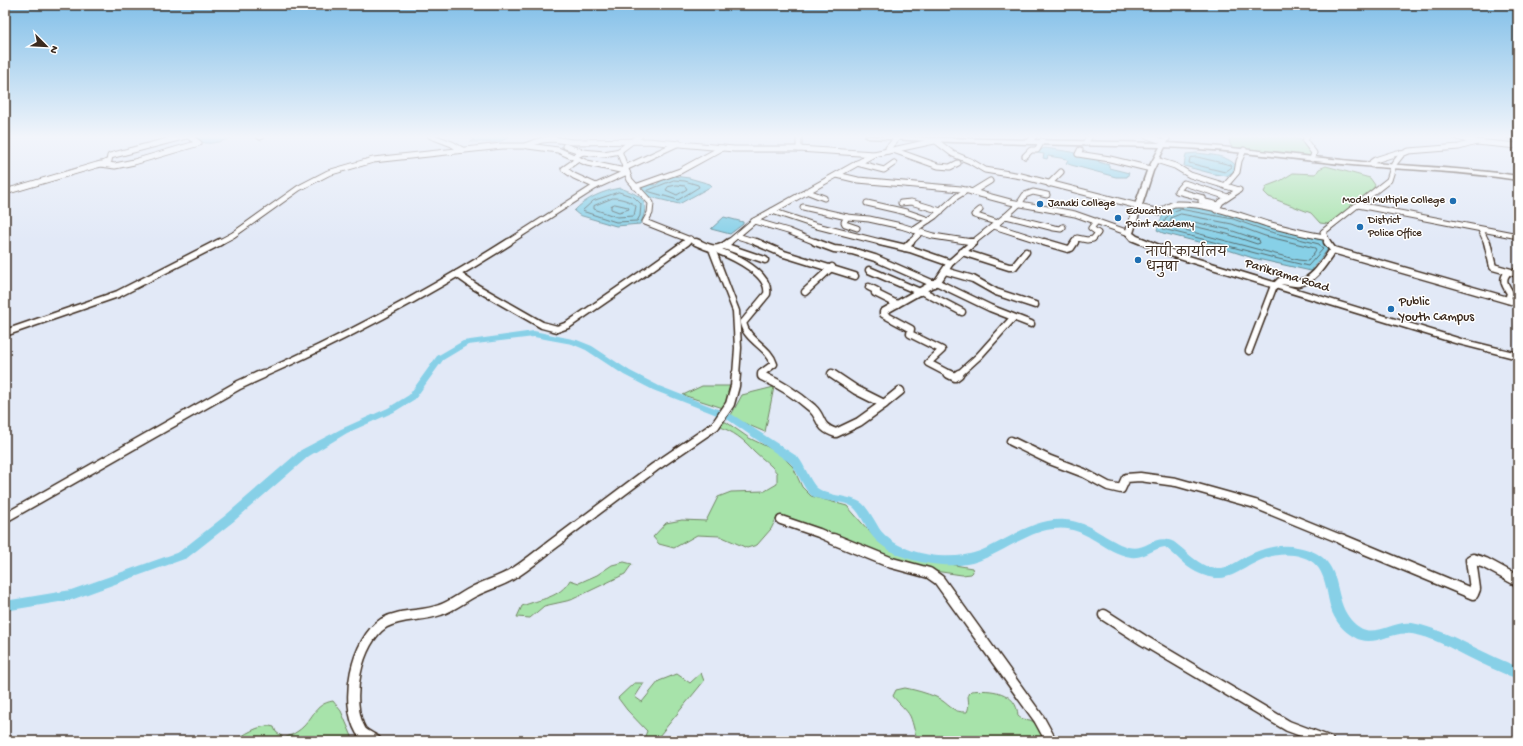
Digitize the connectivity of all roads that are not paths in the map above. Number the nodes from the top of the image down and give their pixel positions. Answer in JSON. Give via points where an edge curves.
{"nodes":[{"id":1,"x":79,"y":171,"type":"edge"},
{"id":2,"x":338,"y":171,"type":"edge"},
{"id":3,"x":567,"y":171,"type":"edge"},
{"id":4,"x":622,"y":171,"type":"edge"},
{"id":5,"x":626,"y":171,"type":"edge"},
{"id":6,"x":680,"y":171,"type":"edge"},
{"id":7,"x":844,"y":171,"type":"edge"},
{"id":8,"x":992,"y":171,"type":"edge"},
{"id":9,"x":1150,"y":171,"type":"edge"},
{"id":10,"x":1184,"y":171,"type":"edge"},
{"id":11,"x":1237,"y":171,"type":"edge"},
{"id":12,"x":1392,"y":171,"type":"edge"},
{"id":13,"x":1456,"y":171,"type":"edge"},
{"id":14,"x":1061,"y":172,"type":"dead end"},
{"id":15,"x":837,"y":175,"type":"junction"},
{"id":16,"x":1518,"y":178,"type":"edge"},
{"id":17,"x":990,"y":182,"type":"dead end"},
{"id":18,"x":1049,"y":184,"type":"junction"},
{"id":19,"x":596,"y":186,"type":"junction"},
{"id":20,"x":635,"y":186,"type":"junction"},
{"id":21,"x":1225,"y":186,"type":"junction"},
{"id":22,"x":806,"y":191,"type":"junction"},
{"id":23,"x":970,"y":191,"type":"junction"},
{"id":24,"x":5,"y":192,"type":"edge"},
{"id":25,"x":1047,"y":195,"type":"dead end"},
{"id":26,"x":1228,"y":197,"type":"junction"},
{"id":27,"x":824,"y":198,"type":"dead end"},
{"id":28,"x":868,"y":203,"type":"dead end"},
{"id":29,"x":901,"y":203,"type":"dead end"},
{"id":30,"x":1019,"y":204,"type":"junction"},
{"id":31,"x":1358,"y":205,"type":"junction"},
{"id":32,"x":803,"y":207,"type":"dead end"},
{"id":33,"x":1138,"y":207,"type":"junction"},
{"id":34,"x":1217,"y":208,"type":"junction"},
{"id":35,"x":980,"y":210,"type":"dead end"},
{"id":36,"x":772,"y":211,"type":"junction"},
{"id":37,"x":942,"y":211,"type":"junction"},
{"id":38,"x":1006,"y":216,"type":"junction"},
{"id":39,"x":847,"y":217,"type":"junction"},
{"id":40,"x":929,"y":220,"type":"junction"},
{"id":41,"x":754,"y":221,"type":"junction"},
{"id":42,"x":1098,"y":221,"type":"junction"},
{"id":43,"x":996,"y":224,"type":"junction"},
{"id":44,"x":1063,"y":227,"type":"dead end"},
{"id":45,"x":857,"y":228,"type":"dead end"},
{"id":46,"x":914,"y":230,"type":"junction"},
{"id":47,"x":1480,"y":230,"type":"junction"},
{"id":48,"x":1130,"y":233,"type":"junction"},
{"id":49,"x":918,"y":235,"type":"dead end"},
{"id":50,"x":737,"y":236,"type":"junction"},
{"id":51,"x":1518,"y":236,"type":"edge"},
{"id":52,"x":1324,"y":237,"type":"junction"},
{"id":53,"x":690,"y":238,"type":"junction"},
{"id":54,"x":972,"y":242,"type":"junction"},
{"id":55,"x":905,"y":248,"type":"junction"},
{"id":56,"x":718,"y":250,"type":"junction"},
{"id":57,"x":1334,"y":250,"type":"junction"},
{"id":58,"x":962,"y":252,"type":"junction"},
{"id":59,"x":1026,"y":252,"type":"dead end"},
{"id":60,"x":766,"y":260,"type":"dead end"},
{"id":61,"x":950,"y":263,"type":"junction"},
{"id":62,"x":832,"y":267,"type":"junction"},
{"id":63,"x":869,"y":270,"type":"dead end"},
{"id":64,"x":945,"y":271,"type":"junction"},
{"id":65,"x":1508,"y":272,"type":"junction"},
{"id":66,"x":457,"y":274,"type":"junction"},
{"id":67,"x":1518,"y":274,"type":"edge"},
{"id":68,"x":856,"y":276,"type":"dead end"},
{"id":69,"x":935,"y":283,"type":"junction"},
{"id":70,"x":1276,"y":285,"type":"junction"},
{"id":71,"x":869,"y":288,"type":"dead end"},
{"id":72,"x":921,"y":291,"type":"junction"},
{"id":73,"x":805,"y":292,"type":"dead end"},
{"id":74,"x":1508,"y":300,"type":"junction"},
{"id":75,"x":1518,"y":303,"type":"edge"},
{"id":76,"x":897,"y":304,"type":"junction"},
{"id":77,"x":1035,"y":305,"type":"dead end"},
{"id":78,"x":962,"y":312,"type":"dead end"},
{"id":79,"x":1013,"y":318,"type":"junction"},
{"id":80,"x":1031,"y":324,"type":"dead end"},
{"id":81,"x":740,"y":327,"type":"junction"},
{"id":82,"x":5,"y":333,"type":"edge"},
{"id":83,"x":1249,"y":351,"type":"dead end"},
{"id":84,"x":1518,"y":354,"type":"edge"},
{"id":85,"x":832,"y":374,"type":"dead end"},
{"id":86,"x":900,"y":391,"type":"dead end"},
{"id":87,"x":884,"y":404,"type":"junction"},
{"id":88,"x":1011,"y":441,"type":"dead end"},
{"id":89,"x":5,"y":518,"type":"edge"},
{"id":90,"x":781,"y":520,"type":"dead end"},
{"id":91,"x":1518,"y":581,"type":"edge"},
{"id":92,"x":1104,"y":615,"type":"dead end"},
{"id":93,"x":376,"y":741,"type":"edge"},
{"id":94,"x":1051,"y":741,"type":"edge"},
{"id":95,"x":1328,"y":741,"type":"edge"}],
"edges":[{"from":1,"to":24,"type":"street"},
{"from":2,"to":82,"type":"street","via":[[299,188],[233,235],[118,294]]},
{"from":3,"to":19,"type":"street"},
{"from":4,"to":19,"type":"street"},
{"from":5,"to":20,"type":"street"},
{"from":6,"to":20,"type":"street"},
{"from":7,"to":15,"type":"street"},
{"from":8,"to":18,"type":"street"},
{"from":9,"to":33,"type":"main road"},
{"from":10,"to":21,"type":"street"},
{"from":11,"to":21,"type":"street"},
{"from":12,"to":31,"type":"street","via":[[1389,180]]},
{"from":13,"to":16,"type":"main road"},
{"from":14,"to":18,"type":"street"},
{"from":15,"to":22,"type":"street"},
{"from":15,"to":23,"type":"street","via":[[858,180]]},
{"from":17,"to":23,"type":"street"},
{"from":18,"to":33,"type":"street"},
{"from":19,"to":66,"type":"street"},
{"from":20,"to":53,"type":"street","via":[[651,203],[650,213],[645,222],[647,224]]},
{"from":21,"to":26,"type":"street","via":[[1239,190]]},
{"from":22,"to":27,"type":"street"},
{"from":22,"to":36,"type":"street"},
{"from":23,"to":30,"type":"street"},
{"from":23,"to":37,"type":"street","via":[[957,196]]},
{"from":25,"to":30,"type":"street","via":[[1030,192]]},
{"from":26,"to":34,"type":"street"},
{"from":26,"to":34,"type":"street","via":[[1184,183],[1177,191],[1203,198],[1201,200]]},
{"from":28,"to":40,"type":"street"},
{"from":29,"to":37,"type":"street","via":[[912,202]]},
{"from":30,"to":38,"type":"street"},
{"from":30,"to":42,"type":"street"},
{"from":31,"to":47,"type":"street"},
{"from":31,"to":52,"type":"street","via":[[1323,232]]},
{"from":32,"to":39,"type":"street"},
{"from":33,"to":34,"type":"street","via":[[1160,212],[1171,205],[1181,204]]},
{"from":33,"to":48,"type":"main road"},
{"from":34,"to":52,"type":"street"},
{"from":35,"to":43,"type":"street","via":[[974,215]]},
{"from":36,"to":41,"type":"street"},
{"from":36,"to":55,"type":"street","via":[[817,226]]},
{"from":37,"to":40,"type":"street"},
{"from":38,"to":43,"type":"street"},
{"from":38,"to":44,"type":"street","via":[[1054,228]]},
{"from":39,"to":45,"type":"street","via":[[845,224]]},
{"from":39,"to":46,"type":"street","via":[[869,219]]},
{"from":40,"to":46,"type":"street"},
{"from":41,"to":50,"type":"street"},
{"from":41,"to":69,"type":"street","via":[[834,249],[852,251],[877,259]]},
{"from":42,"to":43,"type":"street","via":[[1091,228],[1098,233],[1093,240],[1077,238],[1068,249]]},
{"from":42,"to":48,"type":"street"},
{"from":43,"to":54,"type":"street"},
{"from":46,"to":54,"type":"street","via":[[933,236]]},
{"from":47,"to":51,"type":"street"},
{"from":47,"to":65,"type":"street","via":[[1486,239],[1493,267]]},
{"from":48,"to":70,"type":"main road","name":"Parikrama Road","via":[[1134,238],[1179,256]]},
{"from":49,"to":55,"type":"street"},
{"from":50,"to":56,"type":"street"},
{"from":50,"to":62,"type":"street","via":[[761,243],[784,254]]},
{"from":52,"to":57,"type":"street"},
{"from":53,"to":56,"type":"street"},
{"from":53,"to":66,"type":"street","via":[[633,281],[568,325],[557,329],[538,324]]},
{"from":54,"to":58,"type":"street"},
{"from":55,"to":61,"type":"street"},
{"from":56,"to":60,"type":"street"},
{"from":56,"to":81,"type":"street"},
{"from":56,"to":81,"type":"street","via":[[756,271],[767,287],[767,294]]},
{"from":57,"to":70,"type":"street","via":[[1304,282],[1280,281]]},
{"from":57,"to":74,"type":"street"},
{"from":58,"to":59,"type":"street","via":[[1014,267]]},
{"from":58,"to":61,"type":"street"},
{"from":61,"to":64,"type":"street"},
{"from":62,"to":68,"type":"street"},
{"from":62,"to":73,"type":"street"},
{"from":63,"to":72,"type":"street"},
{"from":64,"to":69,"type":"street"},
{"from":64,"to":77,"type":"street","via":[[973,279],[996,292]]},
{"from":65,"to":67,"type":"street"},
{"from":65,"to":74,"type":"street","via":[[1504,278],[1510,293]]},
{"from":66,"to":89,"type":"street","via":[[333,343],[229,391]]},
{"from":69,"to":72,"type":"street"},
{"from":69,"to":79,"type":"street"},
{"from":70,"to":83,"type":"street","via":[[1272,288]]},
{"from":70,"to":84,"type":"main road","name":"Parikrama Road","via":[[1452,339]]},
{"from":71,"to":76,"type":"street","via":[[877,291],[875,294]]},
{"from":72,"to":76,"type":"street"},
{"from":72,"to":78,"type":"street"},
{"from":74,"to":75,"type":"street"},
{"from":76,"to":79,"type":"street","via":[[883,314],[911,330],[910,334],[942,350],[928,363],[955,377],[973,363]]},
{"from":79,"to":80,"type":"street"},
{"from":81,"to":87,"type":"street","via":[[772,357],[774,364],[763,372],[762,376],[799,398],[812,409],[819,417],[820,426],[825,430],[842,432]]},
{"from":81,"to":93,"type":"street","via":[[733,397],[715,426],[655,467],[510,576],[475,591],[441,610],[406,615],[385,623],[376,630],[367,642],[354,675],[352,696],[354,714],[362,732]]},
{"from":85,"to":87,"type":"street"},
{"from":86,"to":87,"type":"street"},
{"from":88,"to":91,"type":"street","via":[[1113,488],[1120,489],[1126,478],[1152,478],[1255,504],[1473,594],[1473,558]]},
{"from":90,"to":94,"type":"street","via":[[880,556],[892,563],[929,573],[939,580],[1039,719]]},
{"from":92,"to":95,"type":"street","via":[[1278,720]]}]}
